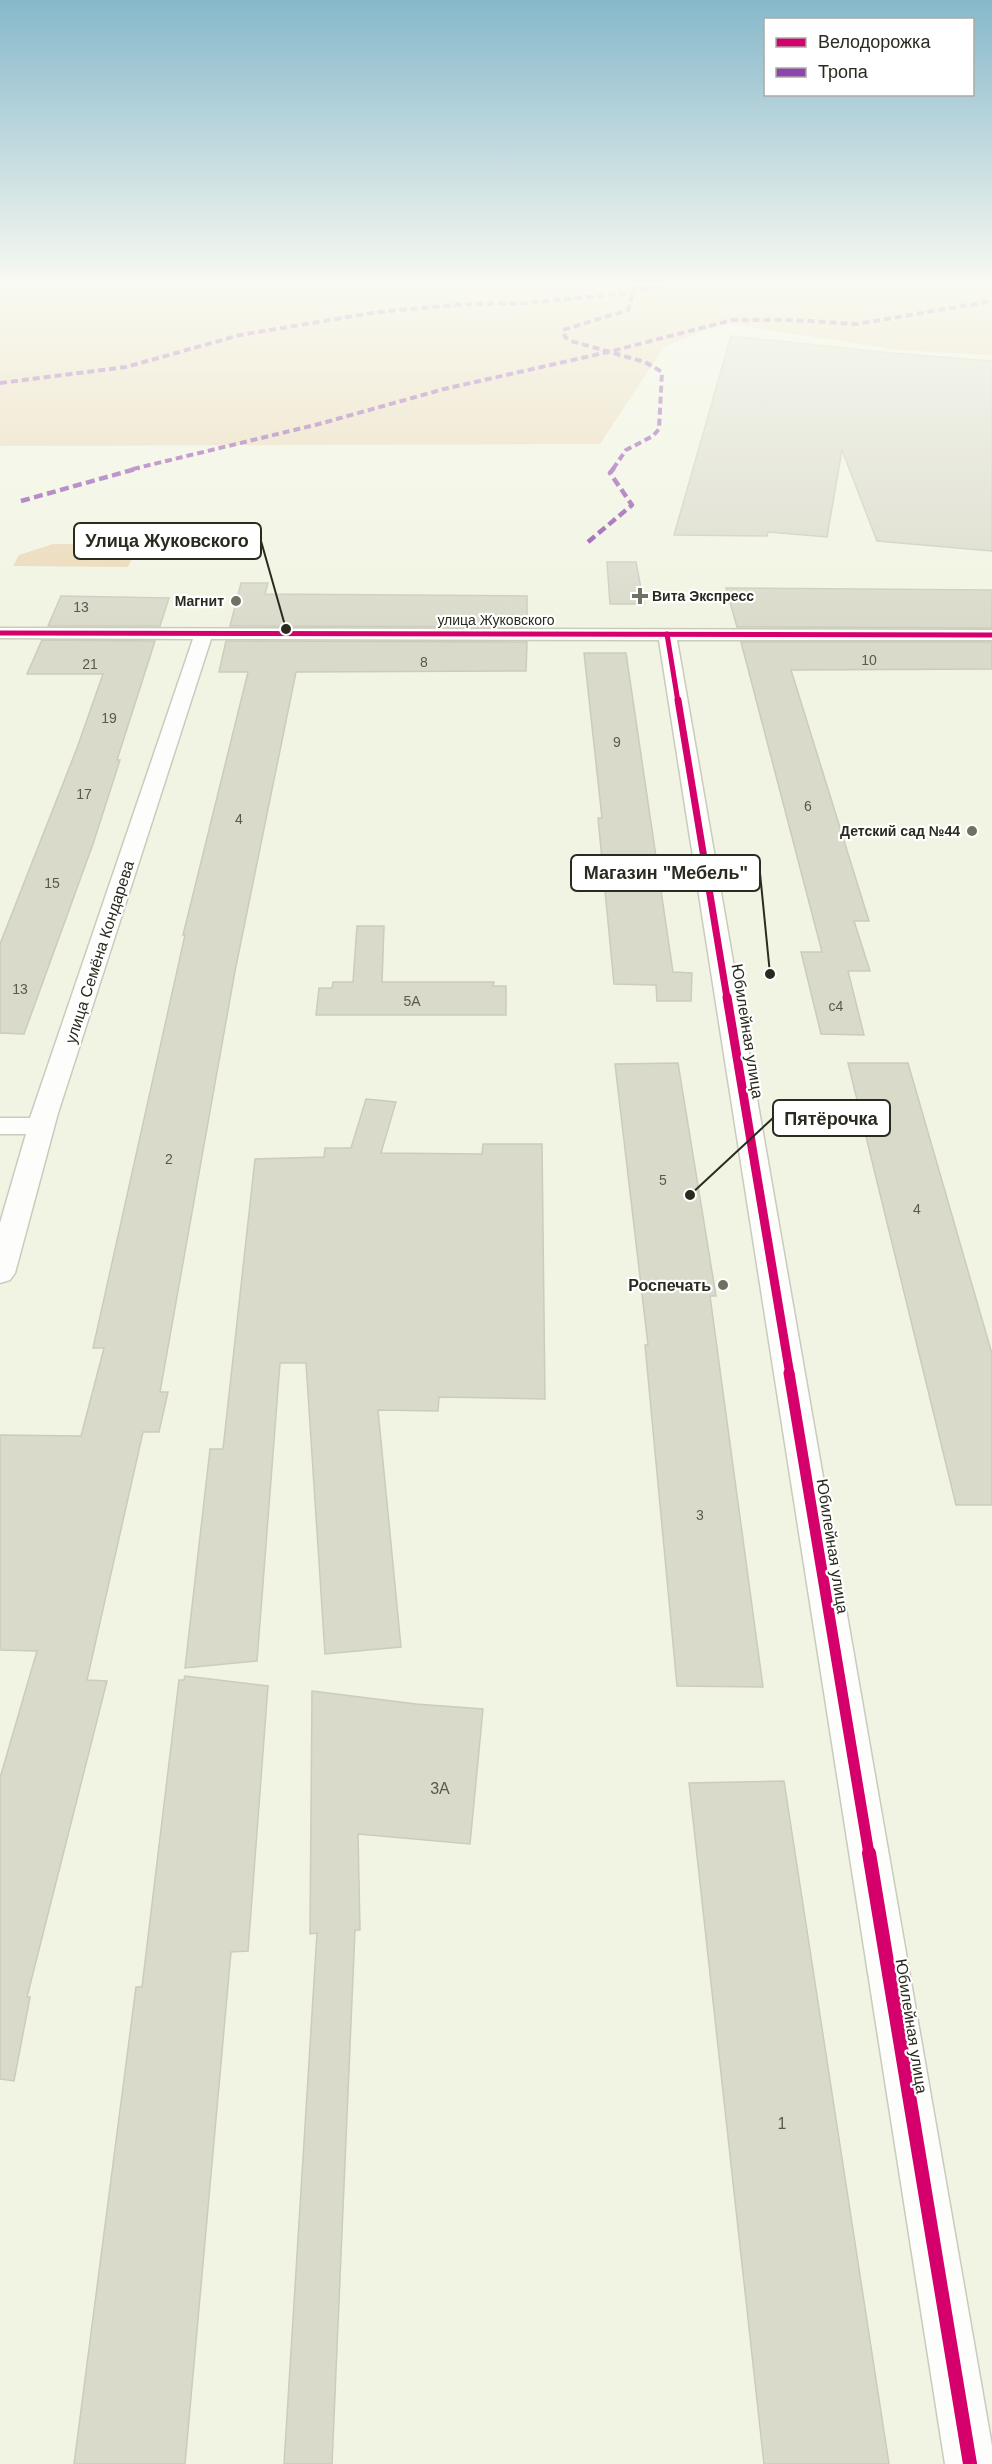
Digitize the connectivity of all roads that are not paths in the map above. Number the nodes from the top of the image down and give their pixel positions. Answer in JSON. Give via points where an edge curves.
{"nodes":[{"id":1,"x":0,"y":633,"type":"edge"},
{"id":2,"x":204,"y":633,"type":"junction"},
{"id":3,"x":667,"y":634,"type":"junction"},
{"id":4,"x":992,"y":635,"type":"edge"},
{"id":5,"x":0,"y":1126,"type":"edge"},
{"id":6,"x":41,"y":1126,"type":"junction"},
{"id":7,"x":0,"y":1273,"type":"edge"},
{"id":8,"x":970,"y":2464,"type":"edge"}],
"edges":[{"from":1,"to":2,"type":"street","name":"улица Жуковского"},
{"from":2,"to":3,"type":"street","name":"улица Жуковского"},
{"from":2,"to":6,"type":"street","name":"улица Семёна Кондарева"},
{"from":3,"to":4,"type":"street","name":"улица Жуковского"},
{"from":3,"to":8,"type":"street","name":"Юбилейная улица"},
{"from":5,"to":6,"type":"street"},
{"from":6,"to":7,"type":"street","name":"улица Семёна Кондарева"}]}
